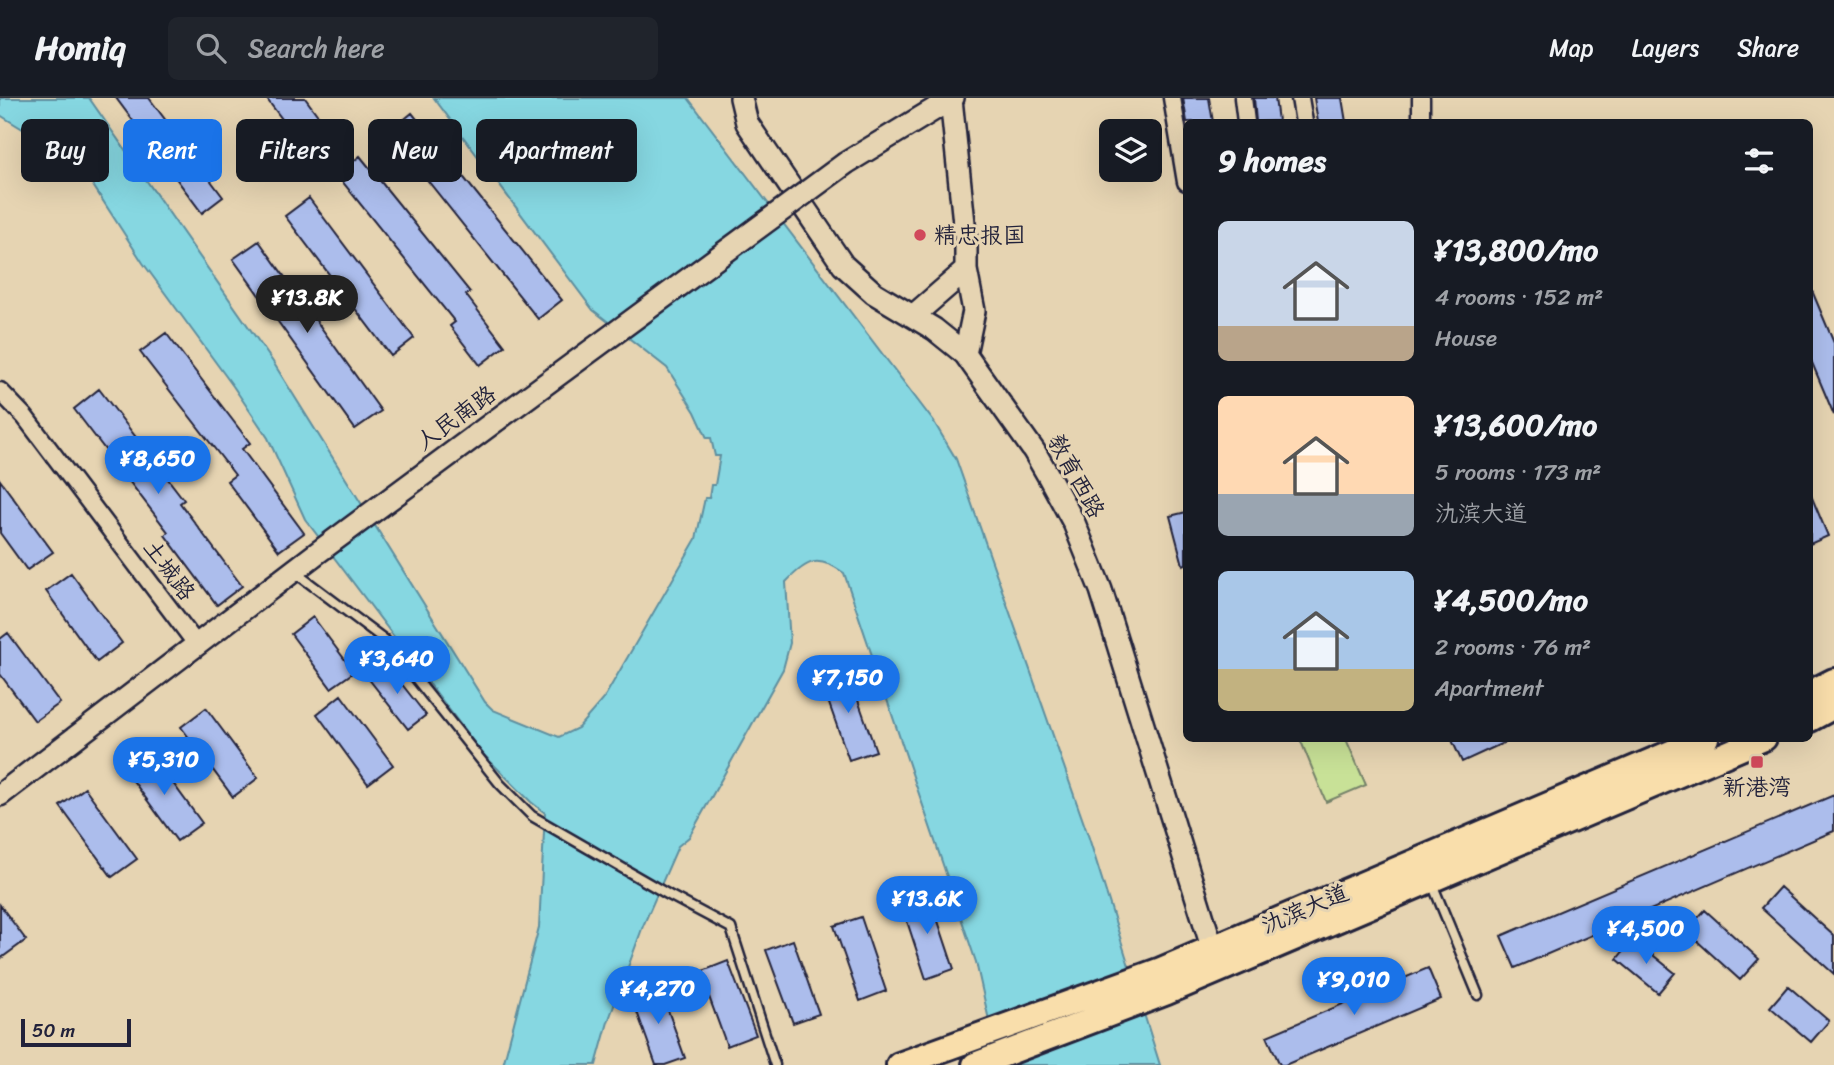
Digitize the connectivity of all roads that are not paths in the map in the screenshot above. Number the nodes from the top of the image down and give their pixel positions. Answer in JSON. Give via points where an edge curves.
{"nodes":[{"id":1,"x":741,"y":98,"type":"edge"},
{"id":2,"x":1172,"y":98,"type":"edge"},
{"id":3,"x":1242,"y":98,"type":"edge"},
{"id":4,"x":1300,"y":98,"type":"edge"},
{"id":5,"x":1421,"y":98,"type":"edge"},
{"id":6,"x":941,"y":101,"type":"edge"},
{"id":7,"x":1246,"y":119,"type":"edge"},
{"id":8,"x":1304,"y":119,"type":"edge"},
{"id":9,"x":1421,"y":119,"type":"edge"},
{"id":10,"x":1183,"y":164,"type":"edge"},
{"id":11,"x":966,"y":271,"type":"junction"},
{"id":12,"x":913,"y":316,"type":"junction"},
{"id":13,"x":965,"y":354,"type":"junction"},
{"id":14,"x":0,"y":391,"type":"edge"},
{"id":15,"x":293,"y":571,"type":"junction"},
{"id":16,"x":197,"y":645,"type":"junction"},
{"id":17,"x":1834,"y":681,"type":"edge"},
{"id":18,"x":1813,"y":692,"type":"edge"},
{"id":19,"x":1834,"y":706,"type":"edge"},
{"id":20,"x":1813,"y":717,"type":"edge"},
{"id":21,"x":1698,"y":742,"type":"edge"},
{"id":22,"x":1755,"y":742,"type":"edge"},
{"id":23,"x":0,"y":795,"type":"edge"},
{"id":24,"x":1427,"y":870,"type":"junction"},
{"id":25,"x":1215,"y":959,"type":"junction"},
{"id":26,"x":1164,"y":981,"type":"junction"},
{"id":27,"x":1478,"y":995,"type":"dead end"},
{"id":28,"x":978,"y":1064,"type":"edge"},
{"id":29,"x":775,"y":1065,"type":"edge"},
{"id":30,"x":899,"y":1065,"type":"edge"}],
"edges":[{"from":1,"to":12,"type":"main road","name":"教育西路","via":[[747,123],[843,265],[874,293]]},
{"from":2,"to":10,"type":"street"},
{"from":3,"to":7,"type":"street"},
{"from":4,"to":8,"type":"street"},
{"from":5,"to":9,"type":"street"},
{"from":6,"to":11,"type":"main road","via":[[966,242]]},
{"from":6,"to":15,"type":"main road","name":"人民南路","bridge":true,"via":[[846,163]]},
{"from":11,"to":12,"type":"main road"},
{"from":11,"to":13,"type":"main road","via":[[974,311]]},
{"from":12,"to":13,"type":"main road","name":"教育西路"},
{"from":13,"to":25,"type":"main road","name":"教育西路","via":[[1034,451],[1074,523],[1101,590]]},
{"from":14,"to":16,"type":"street","name":"土城路","via":[[25,417]]},
{"from":15,"to":16,"type":"main road","name":"人民南路"},
{"from":15,"to":29,"type":"lane","via":[[384,640],[500,784],[532,816],[731,928]]},
{"from":16,"to":23,"type":"main road","name":"人民南路"},
{"from":17,"to":18,"type":"main road"},
{"from":19,"to":20,"type":"main road"},
{"from":21,"to":24,"type":"main road","name":"氿滨大道"},
{"from":22,"to":24,"type":"main road","name":"氿滨大道"},
{"from":24,"to":25,"type":"main road","name":"氿滨大道"},
{"from":24,"to":27,"type":"lane"},
{"from":25,"to":26,"type":"main road","name":"氿滨大道"},
{"from":26,"to":28,"type":"main road","name":"氿滨大道"},
{"from":26,"to":30,"type":"main road","name":"氿滨大道"}]}
